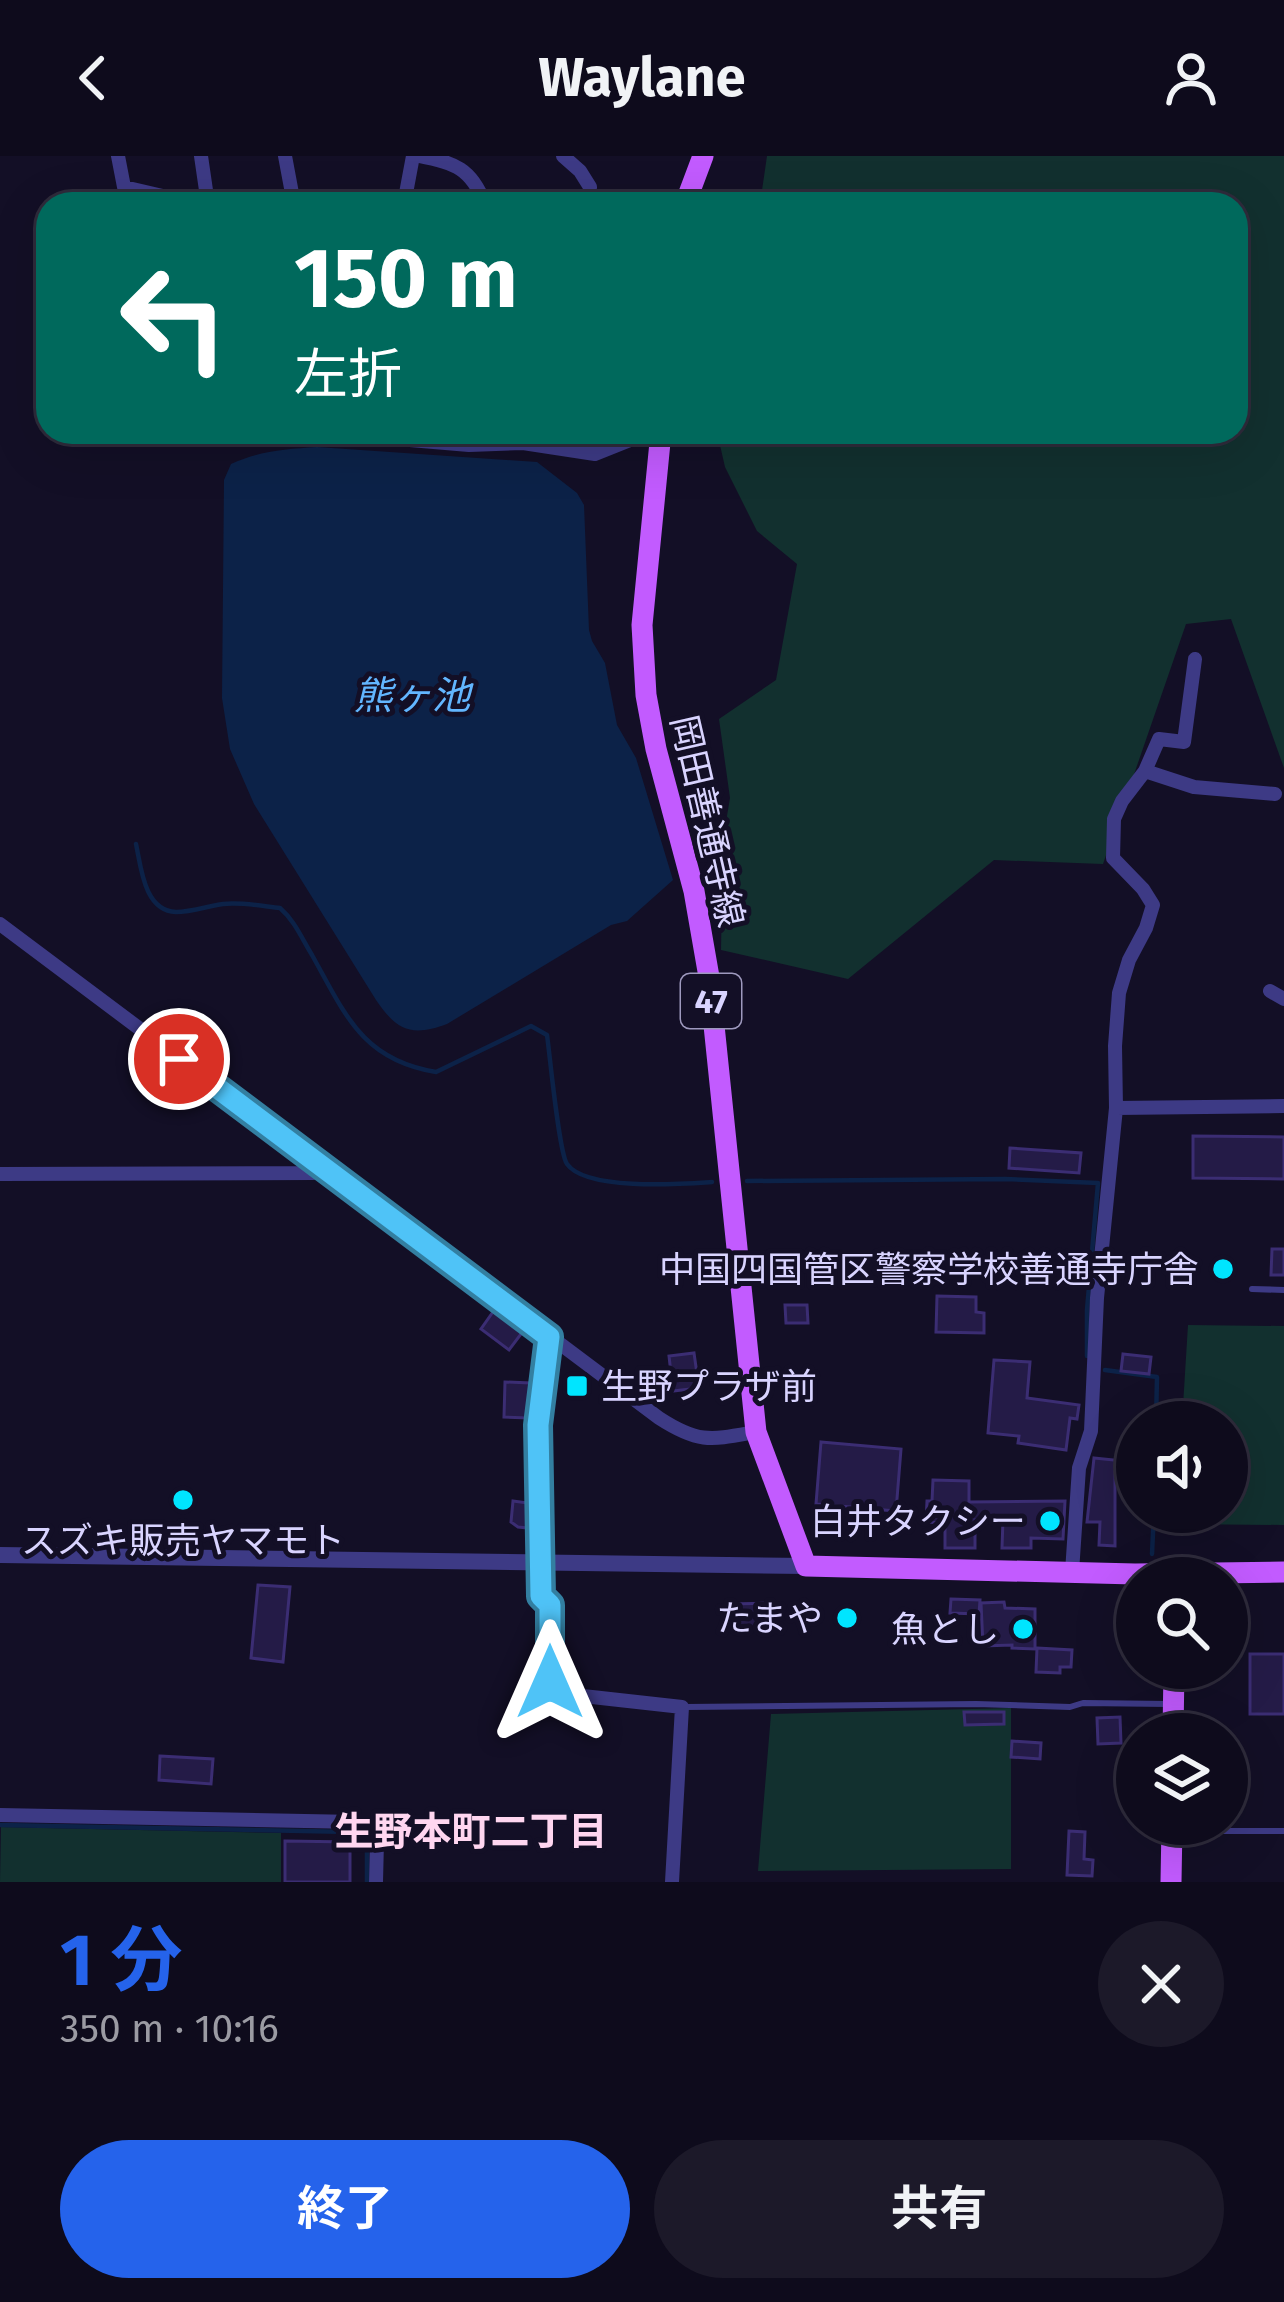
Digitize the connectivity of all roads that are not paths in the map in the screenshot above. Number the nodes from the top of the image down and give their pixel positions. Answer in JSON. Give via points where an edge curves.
{"nodes":[{"id":1,"x":118,"y":156,"type":"edge"},
{"id":2,"x":201,"y":156,"type":"edge"},
{"id":3,"x":285,"y":156,"type":"edge"},
{"id":4,"x":416,"y":156,"type":"edge"},
{"id":5,"x":563,"y":156,"type":"edge"},
{"id":6,"x":703,"y":156,"type":"edge"},
{"id":7,"x":145,"y":192,"type":"edge"},
{"id":8,"x":206,"y":192,"type":"edge"},
{"id":9,"x":292,"y":192,"type":"edge"},
{"id":10,"x":407,"y":192,"type":"edge"},
{"id":11,"x":478,"y":192,"type":"edge"},
{"id":12,"x":589,"y":192,"type":"edge"},
{"id":13,"x":690,"y":192,"type":"edge"},
{"id":14,"x":530,"y":444,"type":"edge"},
{"id":15,"x":620,"y":444,"type":"edge"},
{"id":16,"x":660,"y":444,"type":"edge"},
{"id":17,"x":1195,"y":659,"type":"dead end"},
{"id":18,"x":1145,"y":771,"type":"junction"},
{"id":19,"x":1275,"y":794,"type":"dead end"},
{"id":20,"x":0,"y":924,"type":"edge"},
{"id":21,"x":1284,"y":1106,"type":"edge"},
{"id":22,"x":1116,"y":1108,"type":"junction"},
{"id":23,"x":322,"y":1167,"type":"junction"},
{"id":24,"x":0,"y":1174,"type":"edge"},
{"id":25,"x":1252,"y":1288,"type":"dead end"},
{"id":26,"x":1284,"y":1290,"type":"edge"},
{"id":27,"x":549,"y":1337,"type":"junction"},
{"id":28,"x":756,"y":1432,"type":"junction"},
{"id":29,"x":0,"y":1555,"type":"edge"},
{"id":30,"x":541,"y":1563,"type":"junction"},
{"id":31,"x":806,"y":1566,"type":"junction"},
{"id":32,"x":1072,"y":1572,"type":"junction"},
{"id":33,"x":1284,"y":1572,"type":"edge"},
{"id":34,"x":1116,"y":1573,"type":"edge"},
{"id":35,"x":1248,"y":1573,"type":"edge"},
{"id":36,"x":1173,"y":1689,"type":"edge"},
{"id":37,"x":1173,"y":1704,"type":"junction"},
{"id":38,"x":682,"y":1707,"type":"junction"},
{"id":39,"x":1173,"y":1713,"type":"edge"},
{"id":40,"x":0,"y":1815,"type":"edge"},
{"id":41,"x":1248,"y":1831,"type":"edge"},
{"id":42,"x":1284,"y":1831,"type":"edge"},
{"id":43,"x":1172,"y":1845,"type":"edge"},
{"id":44,"x":376,"y":1882,"type":"edge"},
{"id":45,"x":672,"y":1882,"type":"edge"},
{"id":46,"x":1172,"y":1882,"type":"edge"}],
"edges":[{"from":1,"to":7,"type":"street","via":[[124,187]]},
{"from":2,"to":8,"type":"street"},
{"from":3,"to":9,"type":"street"},
{"from":4,"to":10,"type":"street"},
{"from":4,"to":11,"type":"street","via":[[460,167]]},
{"from":5,"to":12,"type":"street"},
{"from":6,"to":13,"type":"main road"},
{"from":14,"to":15,"type":"street","via":[[595,454]]},
{"from":16,"to":28,"type":"main road","name":"岡田善通寺線","number":"47","via":[[642,625],[646,695],[709,977]]},
{"from":17,"to":18,"type":"street","via":[[1184,742],[1159,739]]},
{"from":18,"to":19,"type":"street","via":[[1195,788]]},
{"from":18,"to":22,"type":"street","via":[[1114,819],[1113,858],[1153,905],[1119,993]]},
{"from":20,"to":23,"type":"street"},
{"from":21,"to":22,"type":"street"},
{"from":22,"to":32,"type":"street"},
{"from":23,"to":24,"type":"street"},
{"from":23,"to":27,"type":"street"},
{"from":25,"to":26,"type":"lane"},
{"from":27,"to":28,"type":"street","via":[[681,1432],[716,1439]]},
{"from":27,"to":30,"type":"street","via":[[538,1425]]},
{"from":28,"to":31,"type":"main road","name":"岡田善通寺線","number":"47"},
{"from":29,"to":30,"type":"street"},
{"from":30,"to":31,"type":"street"},
{"from":30,"to":38,"type":"street","via":[[550,1682],[565,1694]]},
{"from":31,"to":32,"type":"main road"},
{"from":32,"to":34,"type":"main road"},
{"from":33,"to":35,"type":"main road"},
{"from":36,"to":37,"type":"main road"},
{"from":37,"to":38,"type":"lane"},
{"from":37,"to":39,"type":"main road"},
{"from":38,"to":45,"type":"street"},
{"from":40,"to":44,"type":"street","via":[[356,1822],[376,1840]]},
{"from":41,"to":42,"type":"lane"},
{"from":43,"to":46,"type":"main road"}]}
